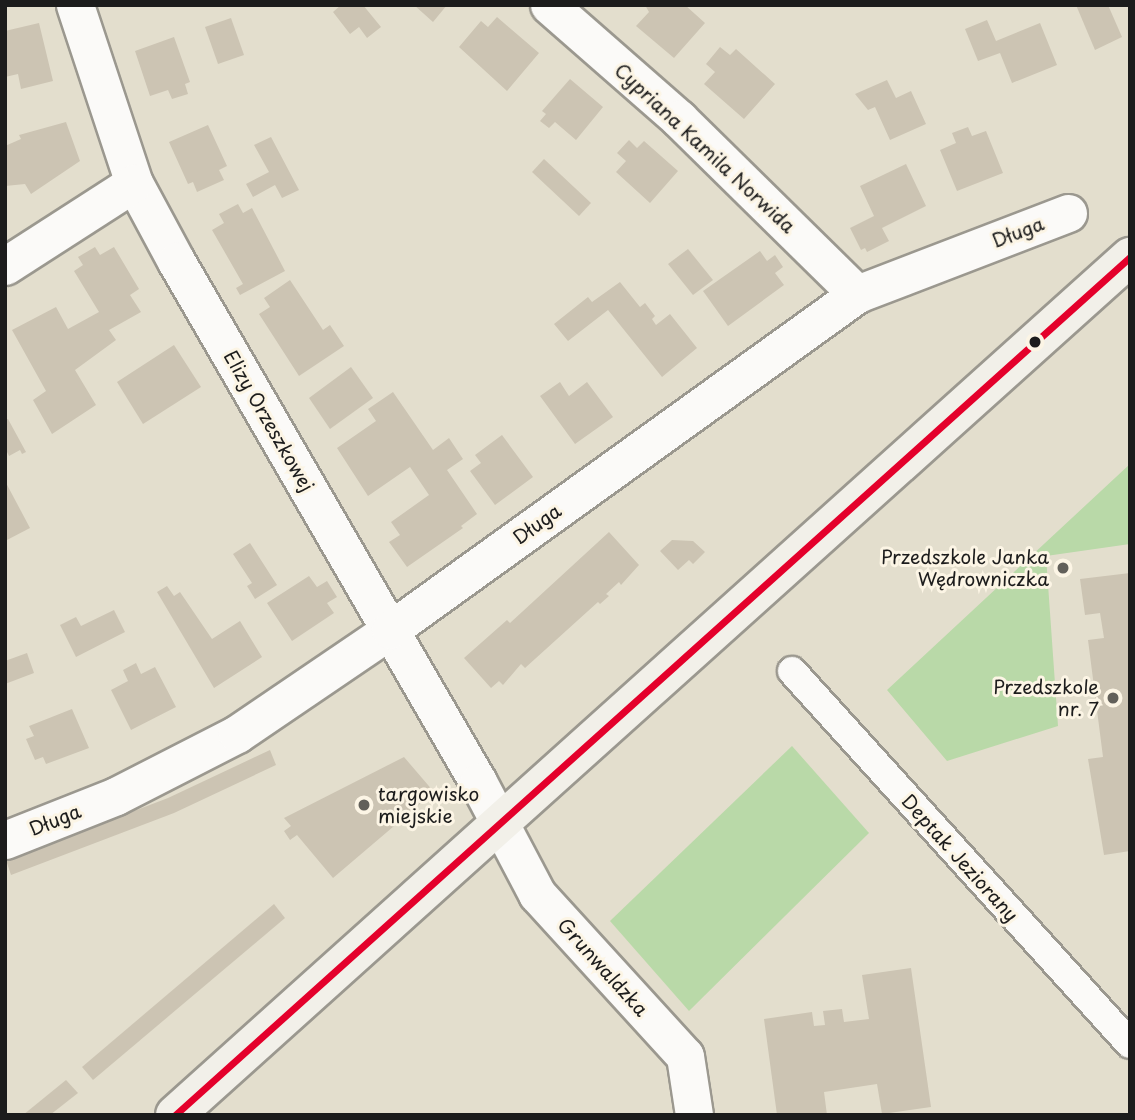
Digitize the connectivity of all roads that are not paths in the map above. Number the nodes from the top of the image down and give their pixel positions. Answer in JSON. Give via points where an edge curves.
{"nodes":[{"id":1,"x":75,"y":5,"type":"edge"},
{"id":2,"x":549,"y":5,"type":"edge"},
{"id":3,"x":134,"y":183,"type":"junction"},
{"id":4,"x":1068,"y":213,"type":"dead end"},
{"id":5,"x":1130,"y":257,"type":"edge"},
{"id":6,"x":5,"y":266,"type":"edge"},
{"id":7,"x":857,"y":294,"type":"junction"},
{"id":8,"x":390,"y":630,"type":"junction"},
{"id":9,"x":792,"y":671,"type":"dead end"},
{"id":10,"x":500,"y":821,"type":"junction"},
{"id":11,"x":5,"y":840,"type":"edge"},
{"id":12,"x":1130,"y":1045,"type":"edge"},
{"id":13,"x":175,"y":1115,"type":"edge"},
{"id":14,"x":694,"y":1115,"type":"edge"}],
"edges":[{"from":1,"to":3,"type":"street","name":"Elizy Orzeszkowej"},
{"from":2,"to":7,"type":"street","name":"Cypriana Kamila Norwida","via":[[679,118]]},
{"from":3,"to":6,"type":"street"},
{"from":3,"to":8,"type":"street","name":"Elizy Orzeszkowej"},
{"from":4,"to":7,"type":"street","name":"Długa"},
{"from":5,"to":10,"type":"main road"},
{"from":7,"to":8,"type":"street","name":"Długa"},
{"from":8,"to":10,"type":"street","name":"Elizy Orzeszkowej"},
{"from":8,"to":11,"type":"street","name":"Długa","via":[[237,734],[116,796]]},
{"from":9,"to":12,"type":"street","name":"Deptak Jeziorany"},
{"from":10,"to":13,"type":"main road"},
{"from":10,"to":14,"type":"street","name":"Grunwaldzka","via":[[537,894],[685,1056]]}]}
